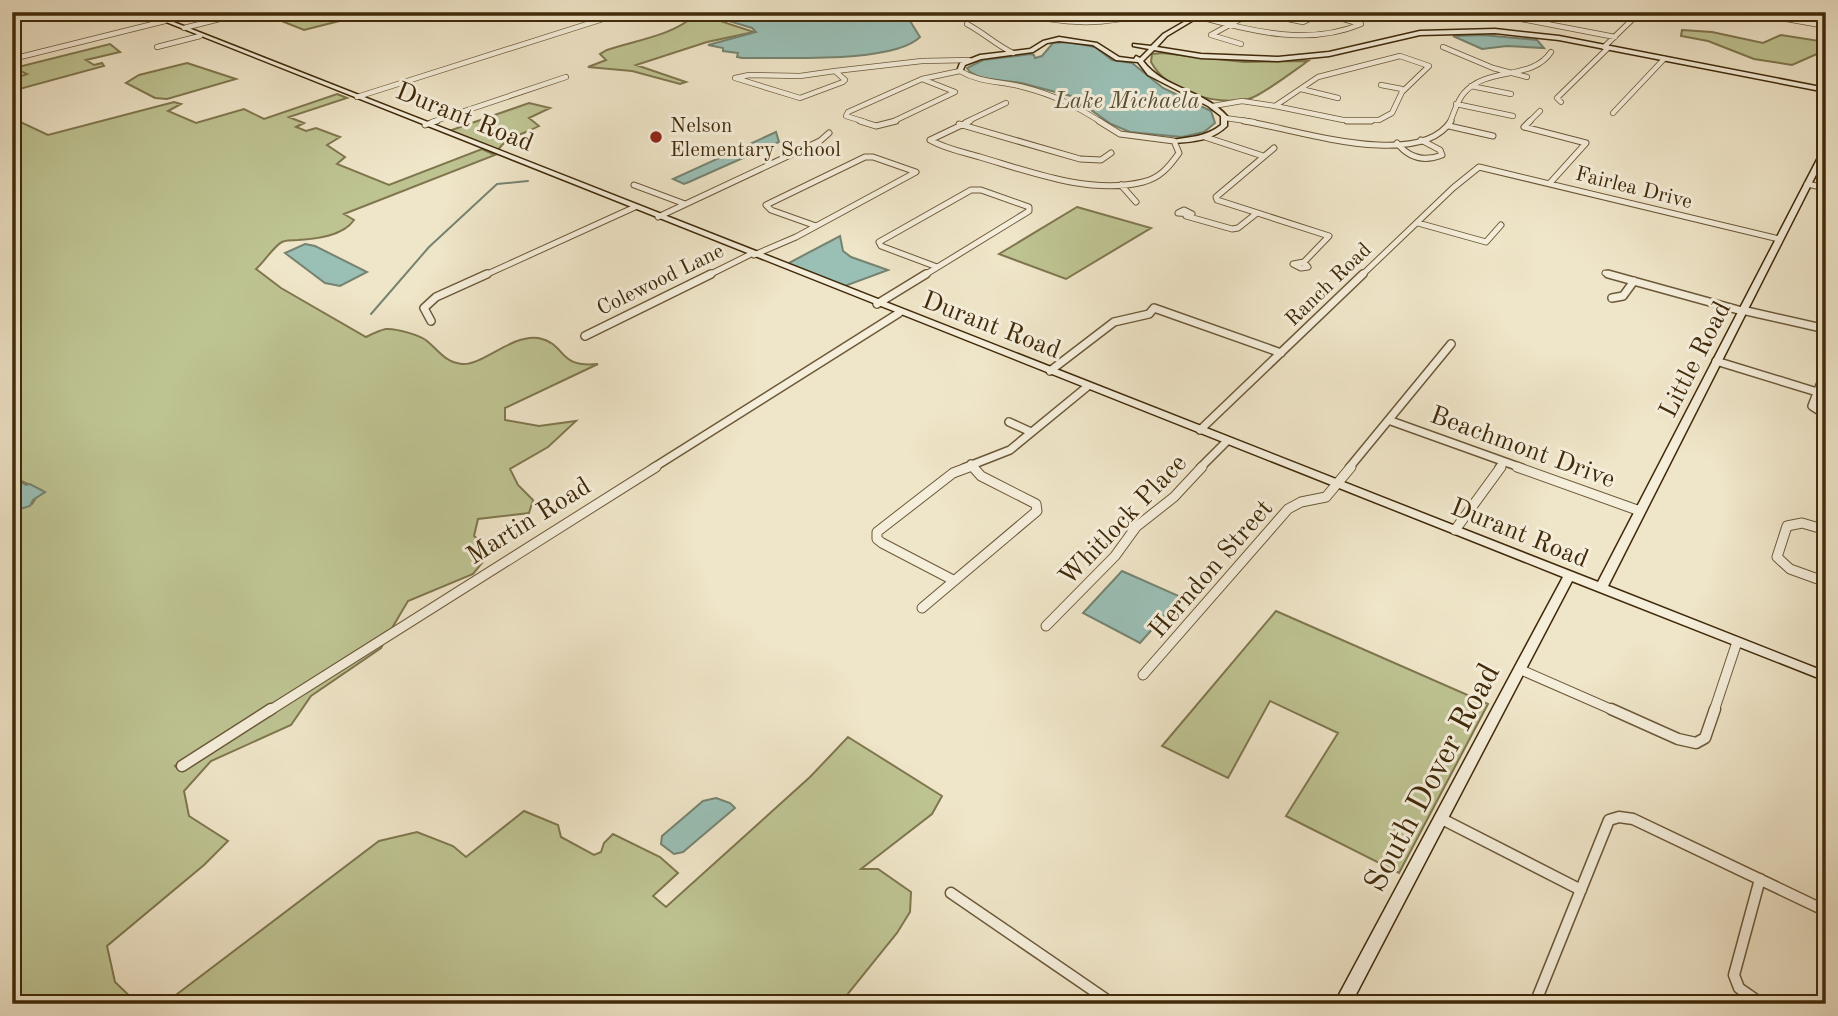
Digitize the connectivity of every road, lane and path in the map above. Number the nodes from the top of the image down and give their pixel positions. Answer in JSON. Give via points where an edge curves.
{"nodes":[{"id":1,"x":143,"y":12,"type":"edge"},
{"id":2,"x":247,"y":12,"type":"edge"},
{"id":3,"x":625,"y":12,"type":"edge"},
{"id":4,"x":1014,"y":12,"type":"edge"},
{"id":5,"x":1150,"y":12,"type":"edge"},
{"id":6,"x":1181,"y":12,"type":"edge"},
{"id":7,"x":1205,"y":12,"type":"edge"},
{"id":8,"x":1253,"y":12,"type":"edge"},
{"id":9,"x":1386,"y":12,"type":"edge"},
{"id":10,"x":1486,"y":12,"type":"edge"},
{"id":11,"x":1640,"y":12,"type":"edge"},
{"id":12,"x":1746,"y":12,"type":"edge"},
{"id":13,"x":1321,"y":13,"type":"edge"},
{"id":14,"x":1196,"y":14,"type":"edge"},
{"id":15,"x":1419,"y":17,"type":"dead end"},
{"id":16,"x":165,"y":21,"type":"junction"},
{"id":17,"x":1231,"y":23,"type":"junction"},
{"id":18,"x":967,"y":24,"type":"dead end"},
{"id":19,"x":1826,"y":25,"type":"edge"},
{"id":20,"x":184,"y":28,"type":"junction"},
{"id":21,"x":200,"y":36,"type":"junction"},
{"id":22,"x":1615,"y":37,"type":"junction"},
{"id":23,"x":1241,"y":44,"type":"dead end"},
{"id":24,"x":157,"y":47,"type":"dead end"},
{"id":25,"x":1144,"y":47,"type":"junction"},
{"id":26,"x":1443,"y":47,"type":"dead end"},
{"id":27,"x":1606,"y":47,"type":"junction"},
{"id":28,"x":1551,"y":51,"type":"dead end"},
{"id":29,"x":1013,"y":53,"type":"junction"},
{"id":30,"x":1664,"y":58,"type":"junction"},
{"id":31,"x":12,"y":59,"type":"edge"},
{"id":32,"x":969,"y":60,"type":"junction"},
{"id":33,"x":1140,"y":61,"type":"junction"},
{"id":34,"x":835,"y":71,"type":"junction"},
{"id":35,"x":960,"y":71,"type":"junction"},
{"id":36,"x":1504,"y":71,"type":"junction"},
{"id":37,"x":566,"y":76,"type":"dead end"},
{"id":38,"x":1527,"y":77,"type":"dead end"},
{"id":39,"x":922,"y":79,"type":"junction"},
{"id":40,"x":1381,"y":86,"type":"dead end"},
{"id":41,"x":1471,"y":86,"type":"junction"},
{"id":42,"x":1301,"y":89,"type":"junction"},
{"id":43,"x":1402,"y":89,"type":"junction"},
{"id":44,"x":1826,"y":90,"type":"edge"},
{"id":45,"x":1510,"y":94,"type":"dead end"},
{"id":46,"x":357,"y":97,"type":"junction"},
{"id":47,"x":1338,"y":97,"type":"dead end"},
{"id":48,"x":1561,"y":102,"type":"dead end"},
{"id":49,"x":1006,"y":103,"type":"dead end"},
{"id":50,"x":1456,"y":103,"type":"junction"},
{"id":51,"x":1213,"y":106,"type":"junction"},
{"id":52,"x":1275,"y":106,"type":"junction"},
{"id":53,"x":1540,"y":111,"type":"dead end"},
{"id":54,"x":1613,"y":113,"type":"dead end"},
{"id":55,"x":1513,"y":116,"type":"dead end"},
{"id":56,"x":1225,"y":118,"type":"junction"},
{"id":57,"x":959,"y":124,"type":"junction"},
{"id":58,"x":425,"y":125,"type":"junction"},
{"id":59,"x":1449,"y":126,"type":"junction"},
{"id":60,"x":829,"y":132,"type":"dead end"},
{"id":61,"x":1493,"y":136,"type":"dead end"},
{"id":62,"x":1205,"y":137,"type":"junction"},
{"id":63,"x":1422,"y":140,"type":"junction"},
{"id":64,"x":1174,"y":141,"type":"junction"},
{"id":65,"x":1397,"y":143,"type":"junction"},
{"id":66,"x":1273,"y":148,"type":"dead end"},
{"id":67,"x":1826,"y":148,"type":"edge"},
{"id":68,"x":1111,"y":153,"type":"dead end"},
{"id":69,"x":1263,"y":156,"type":"junction"},
{"id":70,"x":1482,"y":167,"type":"joint"},
{"id":71,"x":1550,"y":183,"type":"junction"},
{"id":72,"x":1807,"y":184,"type":"junction"},
{"id":73,"x":634,"y":185,"type":"dead end"},
{"id":74,"x":1121,"y":185,"type":"junction"},
{"id":75,"x":1826,"y":188,"type":"edge"},
{"id":76,"x":1136,"y":202,"type":"dead end"},
{"id":77,"x":684,"y":204,"type":"junction"},
{"id":78,"x":635,"y":208,"type":"junction"},
{"id":79,"x":1257,"y":213,"type":"junction"},
{"id":80,"x":1186,"y":216,"type":"dead end"},
{"id":81,"x":658,"y":217,"type":"junction"},
{"id":82,"x":1418,"y":223,"type":"junction"},
{"id":83,"x":1501,"y":225,"type":"dead end"},
{"id":84,"x":816,"y":226,"type":"junction"},
{"id":85,"x":1779,"y":239,"type":"junction"},
{"id":86,"x":751,"y":254,"type":"junction"},
{"id":87,"x":1304,"y":262,"type":"dead end"},
{"id":88,"x":937,"y":267,"type":"junction"},
{"id":89,"x":1605,"y":273,"type":"dead end"},
{"id":90,"x":1634,"y":281,"type":"junction"},
{"id":91,"x":1612,"y":298,"type":"dead end"},
{"id":92,"x":874,"y":303,"type":"junction"},
{"id":93,"x":1742,"y":310,"type":"junction"},
{"id":94,"x":899,"y":313,"type":"junction"},
{"id":95,"x":431,"y":321,"type":"dead end"},
{"id":96,"x":1826,"y":329,"type":"edge"},
{"id":97,"x":586,"y":336,"type":"dead end"},
{"id":98,"x":1451,"y":344,"type":"dead end"},
{"id":99,"x":1281,"y":353,"type":"junction"},
{"id":100,"x":1716,"y":361,"type":"junction"},
{"id":101,"x":1050,"y":371,"type":"junction"},
{"id":102,"x":1826,"y":377,"type":"edge"},
{"id":103,"x":1088,"y":386,"type":"junction"},
{"id":104,"x":1817,"y":392,"type":"junction"},
{"id":105,"x":1826,"y":415,"type":"edge"},
{"id":106,"x":1391,"y":421,"type":"junction"},
{"id":107,"x":1009,"y":422,"type":"dead end"},
{"id":108,"x":1200,"y":430,"type":"junction"},
{"id":109,"x":1031,"y":432,"type":"junction"},
{"id":110,"x":1227,"y":441,"type":"junction"},
{"id":111,"x":1504,"y":462,"type":"junction"},
{"id":112,"x":971,"y":464,"type":"junction"},
{"id":113,"x":1337,"y":484,"type":"junction"},
{"id":114,"x":1640,"y":511,"type":"junction"},
{"id":115,"x":1455,"y":530,"type":"junction"},
{"id":116,"x":1826,"y":530,"type":"edge"},
{"id":117,"x":1569,"y":576,"type":"junction"},
{"id":118,"x":953,"y":580,"type":"junction"},
{"id":119,"x":1826,"y":582,"type":"edge"},
{"id":120,"x":1601,"y":588,"type":"junction"},
{"id":121,"x":922,"y":608,"type":"dead end"},
{"id":122,"x":1046,"y":626,"type":"dead end"},
{"id":123,"x":1737,"y":642,"type":"junction"},
{"id":124,"x":1519,"y":669,"type":"junction"},
{"id":125,"x":1143,"y":676,"type":"dead end"},
{"id":126,"x":1826,"y":677,"type":"edge"},
{"id":127,"x":182,"y":766,"type":"dead end"},
{"id":128,"x":1440,"y":818,"type":"junction"},
{"id":129,"x":1760,"y":879,"type":"junction"},
{"id":130,"x":1581,"y":890,"type":"junction"},
{"id":131,"x":951,"y":893,"type":"dead end"},
{"id":132,"x":1826,"y":911,"type":"edge"},
{"id":133,"x":1113,"y":1004,"type":"edge"},
{"id":134,"x":1342,"y":1004,"type":"edge"},
{"id":135,"x":1539,"y":1004,"type":"edge"},
{"id":136,"x":1762,"y":1004,"type":"edge"}],
"edges":[{"from":1,"to":16,"type":"street","name":"Durant Road"},
{"from":2,"to":20,"type":"street"},
{"from":3,"to":46,"type":"street"},
{"from":4,"to":5,"type":"street","via":[[1097,25]]},
{"from":6,"to":14,"type":"street"},
{"from":7,"to":14,"type":"street"},
{"from":8,"to":13,"type":"street","via":[[1303,22]]},
{"from":8,"to":17,"type":"street"},
{"from":9,"to":15,"type":"street"},
{"from":10,"to":22,"type":"street"},
{"from":11,"to":22,"type":"street"},
{"from":12,"to":19,"type":"street"},
{"from":13,"to":17,"type":"street","via":[[1361,24],[1343,34],[1321,37]]},
{"from":14,"to":17,"type":"street"},
{"from":14,"to":25,"type":"street"},
{"from":16,"to":20,"type":"street","name":"Durant Road"},
{"from":16,"to":31,"type":"street"},
{"from":17,"to":23,"type":"street","via":[[1211,35]]},
{"from":18,"to":29,"type":"street"},
{"from":20,"to":21,"type":"street","name":"Durant Road"},
{"from":21,"to":24,"type":"street"},
{"from":21,"to":46,"type":"street","name":"Durant Road"},
{"from":22,"to":27,"type":"street"},
{"from":25,"to":27,"type":"street","via":[[1266,60],[1309,57],[1407,35],[1459,30],[1535,35]]},
{"from":25,"to":33,"type":"street"},
{"from":26,"to":36,"type":"street"},
{"from":27,"to":30,"type":"street"},
{"from":27,"to":48,"type":"street","via":[[1564,88],[1557,98]]},
{"from":28,"to":36,"type":"street","via":[[1542,63]]},
{"from":29,"to":32,"type":"street"},
{"from":29,"to":33,"type":"street","via":[[1067,39],[1100,45],[1118,59]]},
{"from":30,"to":44,"type":"street"},
{"from":30,"to":54,"type":"street"},
{"from":32,"to":34,"type":"street"},
{"from":32,"to":35,"type":"street"},
{"from":33,"to":51,"type":"street","via":[[1148,73]]},
{"from":34,"to":34,"type":"street","via":[[843,82],[800,98],[735,78]]},
{"from":35,"to":39,"type":"street"},
{"from":35,"to":64,"type":"street","via":[[973,79],[1062,98],[1124,135]]},
{"from":36,"to":38,"type":"street"},
{"from":36,"to":41,"type":"street"},
{"from":37,"to":58,"type":"street"},
{"from":39,"to":39,"type":"street","via":[[848,112],[846,116],[887,125],[955,92]]},
{"from":40,"to":43,"type":"street"},
{"from":41,"to":45,"type":"street"},
{"from":41,"to":50,"type":"street"},
{"from":42,"to":43,"type":"street","via":[[1332,72],[1398,56],[1429,65]]},
{"from":42,"to":47,"type":"street"},
{"from":42,"to":52,"type":"street"},
{"from":43,"to":52,"type":"street","via":[[1391,115],[1376,121],[1348,121]]},
{"from":46,"to":58,"type":"street","name":"Durant Road"},
{"from":49,"to":57,"type":"street"},
{"from":50,"to":55,"type":"street"},
{"from":50,"to":59,"type":"street"},
{"from":51,"to":52,"type":"street","via":[[1244,101]]},
{"from":51,"to":56,"type":"street"},
{"from":53,"to":71,"type":"street","via":[[1524,127],[1587,143]]},
{"from":56,"to":62,"type":"street","via":[[1220,129]]},
{"from":56,"to":65,"type":"street","via":[[1346,142]]},
{"from":57,"to":68,"type":"street","via":[[1080,159],[1100,160]]},
{"from":57,"to":74,"type":"street","via":[[932,142],[1055,180]]},
{"from":58,"to":78,"type":"street","name":"Durant Road"},
{"from":59,"to":61,"type":"street"},
{"from":59,"to":63,"type":"street"},
{"from":60,"to":77,"type":"street","via":[[820,141]]},
{"from":62,"to":64,"type":"street"},
{"from":62,"to":69,"type":"street"},
{"from":63,"to":65,"type":"street"},
{"from":63,"to":65,"type":"street","via":[[1442,155],[1416,158]]},
{"from":64,"to":74,"type":"street","via":[[1179,153],[1175,164],[1154,177]]},
{"from":66,"to":69,"type":"street"},
{"from":67,"to":72,"type":"street","name":"Little Road"},
{"from":69,"to":79,"type":"street","via":[[1216,197]]},
{"from":70,"to":71,"type":"street","name":"Fairlea Drive"},
{"from":70,"to":82,"type":"street","name":"Ranch Road"},
{"from":71,"to":85,"type":"street","name":"Fairlea Drive"},
{"from":72,"to":75,"type":"street"},
{"from":72,"to":85,"type":"street","name":"Little Road"},
{"from":73,"to":77,"type":"street"},
{"from":74,"to":76,"type":"street"},
{"from":77,"to":81,"type":"street"},
{"from":78,"to":81,"type":"street","name":"Durant Road"},
{"from":78,"to":95,"type":"street","via":[[436,297],[424,308]]},
{"from":79,"to":80,"type":"street","via":[[1232,229]]},
{"from":79,"to":87,"type":"street","via":[[1329,236]]},
{"from":81,"to":86,"type":"street","name":"Durant Road"},
{"from":82,"to":83,"type":"street","via":[[1486,242]]},
{"from":82,"to":99,"type":"street","name":"Ranch Road"},
{"from":84,"to":84,"type":"street","name":"Colewood Lane","via":[[914,175],[916,172],[865,156],[766,205]]},
{"from":84,"to":86,"type":"street","name":"Colewood Lane"},
{"from":85,"to":93,"type":"street","name":"Little Road"},
{"from":86,"to":92,"type":"street","name":"Durant Road"},
{"from":86,"to":97,"type":"street","name":"Colewood Lane"},
{"from":88,"to":88,"type":"street","via":[[1029,211],[1029,207],[971,190],[879,242]]},
{"from":88,"to":92,"type":"street"},
{"from":89,"to":90,"type":"street"},
{"from":90,"to":91,"type":"street","via":[[1623,296]]},
{"from":90,"to":93,"type":"street"},
{"from":92,"to":94,"type":"street","name":"Durant Road"},
{"from":93,"to":96,"type":"street"},
{"from":93,"to":100,"type":"street","name":"Little Road"},
{"from":94,"to":101,"type":"street","name":"Durant Road"},
{"from":94,"to":127,"type":"street","name":"Martin Road"},
{"from":98,"to":106,"type":"street","name":"Herndon Street"},
{"from":99,"to":101,"type":"street","via":[[1154,308],[1149,314],[1114,322]]},
{"from":99,"to":108,"type":"street","name":"Ranch Road"},
{"from":100,"to":104,"type":"street"},
{"from":100,"to":114,"type":"street","name":"Little Road"},
{"from":101,"to":103,"type":"street","name":"Durant Road"},
{"from":102,"to":104,"type":"street"},
{"from":103,"to":108,"type":"street","name":"Durant Road"},
{"from":103,"to":109,"type":"street"},
{"from":104,"to":105,"type":"street","via":[[1812,406]]},
{"from":106,"to":111,"type":"street","name":"Beachmont Drive"},
{"from":106,"to":113,"type":"street","name":"Herndon Street"},
{"from":107,"to":109,"type":"street"},
{"from":108,"to":110,"type":"street","name":"Durant Road"},
{"from":109,"to":112,"type":"street","via":[[1004,454]]},
{"from":110,"to":113,"type":"street","name":"Durant Road"},
{"from":110,"to":122,"type":"street","name":"Whitlock Place"},
{"from":111,"to":114,"type":"street","name":"Beachmont Drive"},
{"from":111,"to":115,"type":"street"},
{"from":112,"to":118,"type":"street","via":[[981,476],[1036,504],[1037,511]]},
{"from":112,"to":118,"type":"street","via":[[938,483],[876,535],[882,543]]},
{"from":113,"to":115,"type":"street","name":"Durant Road"},
{"from":113,"to":125,"type":"street","name":"Herndon Street","via":[[1326,497],[1288,509]]},
{"from":114,"to":120,"type":"street","name":"Little Road"},
{"from":115,"to":117,"type":"street","name":"Durant Road"},
{"from":116,"to":119,"type":"street","via":[[1791,523],[1777,556],[1790,569]]},
{"from":117,"to":120,"type":"street","name":"Durant Road"},
{"from":117,"to":124,"type":"street","name":"South Dover Road"},
{"from":118,"to":121,"type":"street"},
{"from":120,"to":123,"type":"street","name":"Durant Road"},
{"from":123,"to":124,"type":"street","via":[[1705,738],[1696,743]]},
{"from":123,"to":126,"type":"street","name":"Durant Road"},
{"from":124,"to":128,"type":"street","name":"South Dover Road"},
{"from":128,"to":130,"type":"street"},
{"from":128,"to":134,"type":"street","name":"South Dover Road"},
{"from":129,"to":130,"type":"street","via":[[1633,819],[1619,817],[1609,820]]},
{"from":129,"to":132,"type":"street"},
{"from":129,"to":136,"type":"street","via":[[1734,975],[1739,988]]},
{"from":130,"to":135,"type":"street","via":[[1538,996]]},
{"from":131,"to":133,"type":"street"}]}
